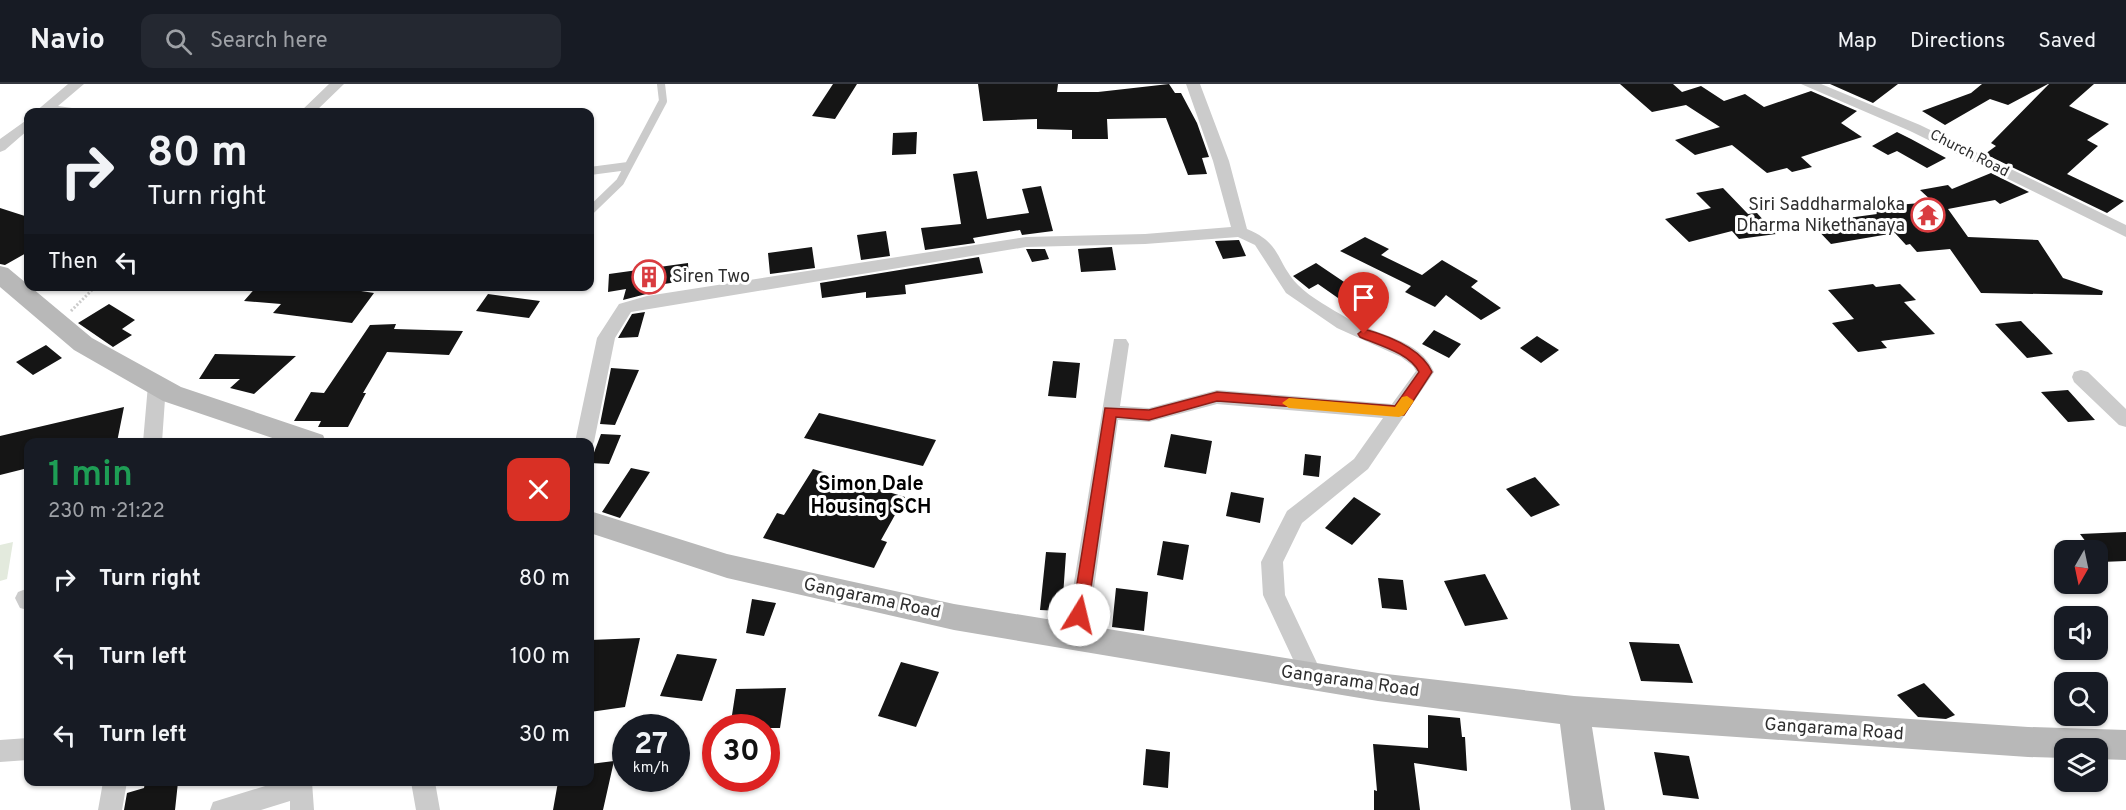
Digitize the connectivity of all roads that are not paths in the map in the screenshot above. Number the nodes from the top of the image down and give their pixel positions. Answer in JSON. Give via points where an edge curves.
{"nodes":[{"id":1,"x":75,"y":84,"type":"edge"},
{"id":2,"x":337,"y":84,"type":"edge"},
{"id":3,"x":661,"y":84,"type":"edge"},
{"id":4,"x":1193,"y":84,"type":"edge"},
{"id":5,"x":1808,"y":84,"type":"edge"},
{"id":6,"x":47,"y":108,"type":"edge"},
{"id":7,"x":311,"y":108,"type":"edge"},
{"id":8,"x":24,"y":126,"type":"edge"},
{"id":9,"x":0,"y":147,"type":"edge"},
{"id":10,"x":628,"y":166,"type":"junction"},
{"id":11,"x":594,"y":170,"type":"edge"},
{"id":12,"x":594,"y":207,"type":"edge"},
{"id":13,"x":1240,"y":232,"type":"junction"},
{"id":14,"x":2126,"y":232,"type":"edge"},
{"id":15,"x":0,"y":274,"type":"edge"},
{"id":16,"x":1120,"y":344,"type":"dead end"},
{"id":17,"x":2081,"y":377,"type":"dead end"},
{"id":18,"x":157,"y":385,"type":"junction"},
{"id":19,"x":1110,"y":412,"type":"junction"},
{"id":20,"x":1399,"y":412,"type":"junction"},
{"id":21,"x":2126,"y":420,"type":"edge"},
{"id":22,"x":152,"y":438,"type":"edge"},
{"id":23,"x":301,"y":438,"type":"edge"},
{"id":24,"x":585,"y":438,"type":"edge"},
{"id":25,"x":594,"y":523,"type":"edge"},
{"id":26,"x":1076,"y":637,"type":"junction"},
{"id":27,"x":1313,"y":678,"type":"junction"},
{"id":28,"x":1574,"y":711,"type":"junction"},
{"id":29,"x":2126,"y":745,"type":"edge"},
{"id":30,"x":24,"y":749,"type":"edge"},
{"id":31,"x":0,"y":751,"type":"edge"},
{"id":32,"x":113,"y":786,"type":"edge"},
{"id":33,"x":424,"y":786,"type":"edge"},
{"id":34,"x":110,"y":810,"type":"edge"},
{"id":35,"x":222,"y":810,"type":"edge"},
{"id":36,"x":302,"y":810,"type":"edge"},
{"id":37,"x":428,"y":810,"type":"edge"},
{"id":38,"x":1588,"y":810,"type":"edge"}],
"edges":[{"from":1,"to":6,"type":"street"},
{"from":2,"to":7,"type":"street"},
{"from":3,"to":10,"type":"lane","via":[[663,101]]},
{"from":4,"to":13,"type":"street","via":[[1221,161]]},
{"from":5,"to":14,"type":"street","name":"Church Road","via":[[1915,128]]},
{"from":8,"to":9,"type":"street"},
{"from":10,"to":11,"type":"lane"},
{"from":10,"to":12,"type":"lane","via":[[620,183]]},
{"from":13,"to":20,"type":"street","via":[[1261,241],[1292,289],[1343,324],[1421,362],[1425,372]]},
{"from":13,"to":24,"type":"street","via":[[1026,242],[647,302],[625,309],[606,338]]},
{"from":15,"to":18,"type":"street","via":[[102,355]]},
{"from":16,"to":19,"type":"street"},
{"from":17,"to":21,"type":"street"},
{"from":18,"to":22,"type":"street"},
{"from":18,"to":23,"type":"street","via":[[172,394]]},
{"from":19,"to":20,"type":"street","via":[[1149,415],[1217,397]]},
{"from":19,"to":26,"type":"street"},
{"from":20,"to":27,"type":"street","via":[[1360,464],[1294,517],[1272,562],[1274,595]]},
{"from":25,"to":26,"type":"street","name":"Gangarama Road","via":[[727,566],[944,615]]},
{"from":26,"to":27,"type":"street","name":"Gangarama Road"},
{"from":27,"to":28,"type":"street","name":"Gangarama Road"},
{"from":28,"to":29,"type":"street","name":"Gangarama Road"},
{"from":28,"to":38,"type":"street"},
{"from":30,"to":31,"type":"street"},
{"from":32,"to":34,"type":"street"},
{"from":33,"to":37,"type":"street"},
{"from":35,"to":36,"type":"street","via":[[302,786]]}]}
